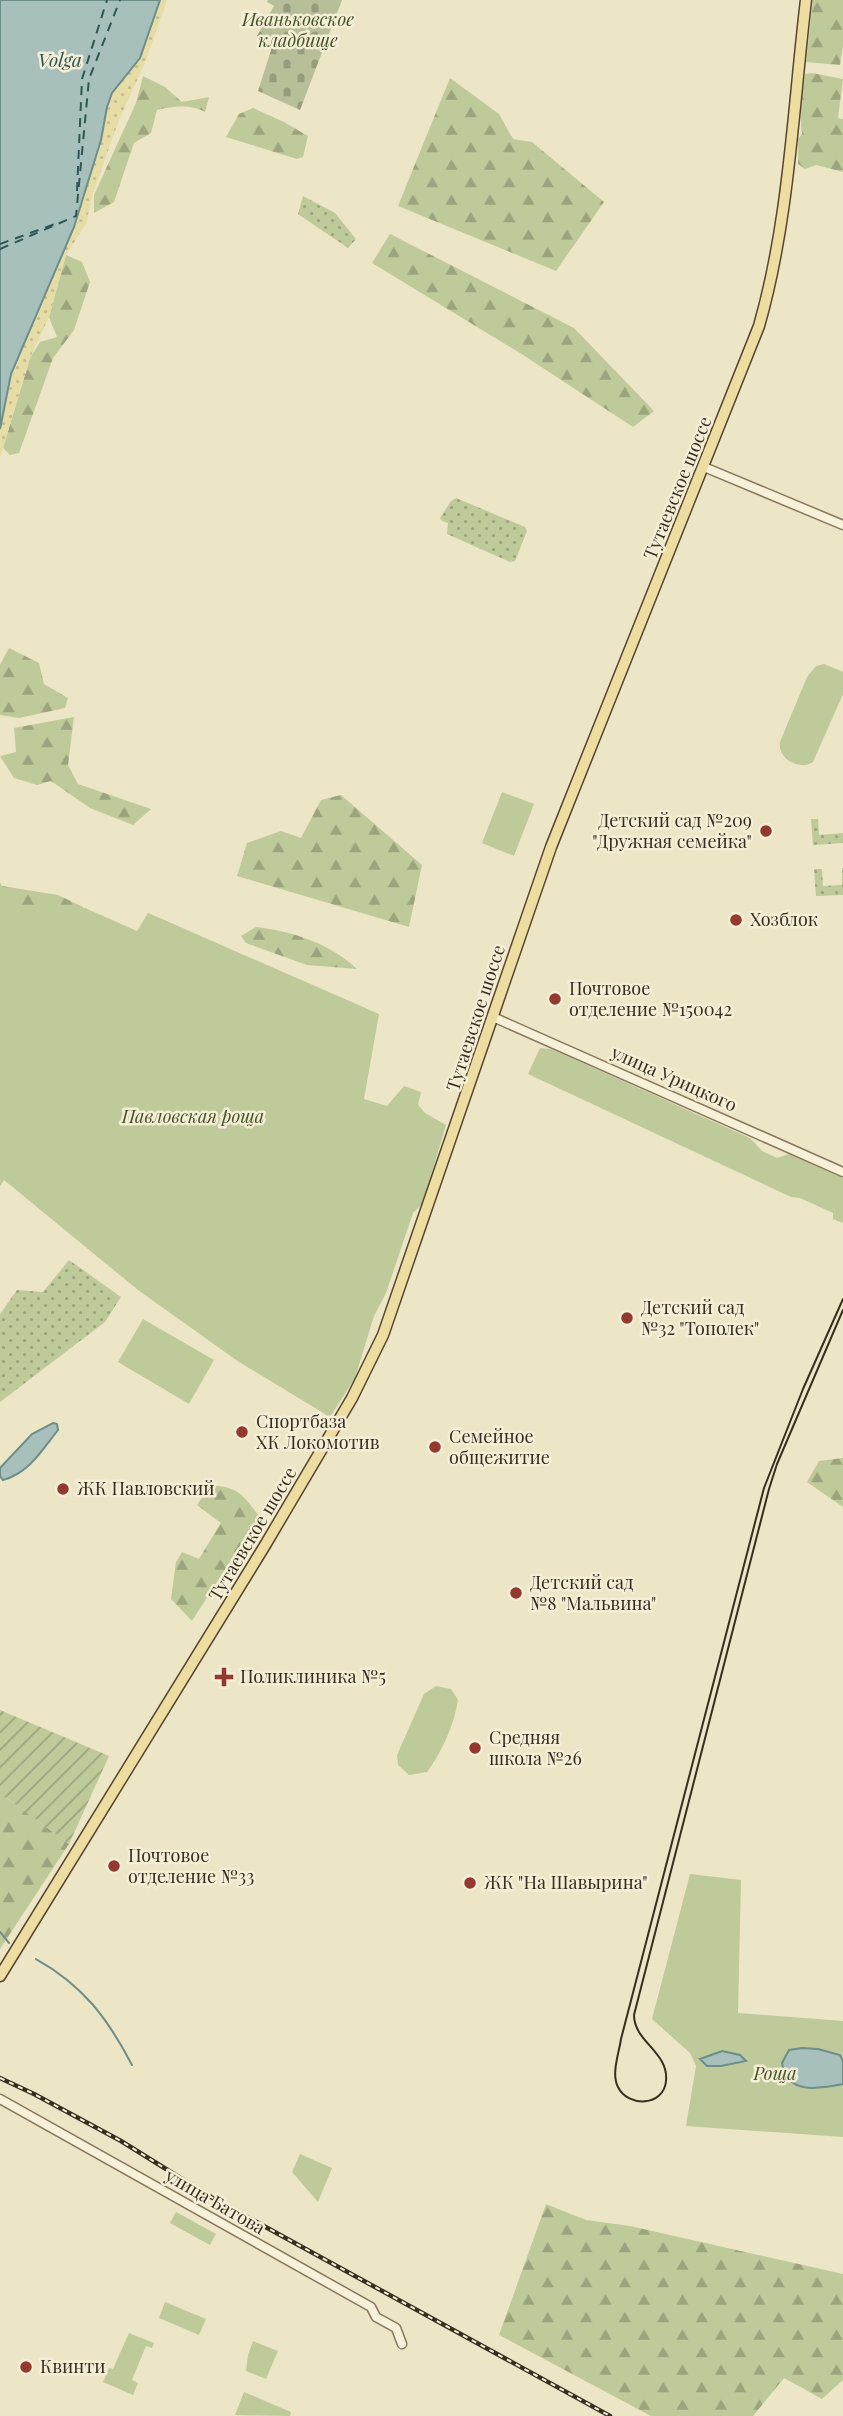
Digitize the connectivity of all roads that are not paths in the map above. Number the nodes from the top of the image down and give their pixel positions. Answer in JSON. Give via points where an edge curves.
{"nodes":[{"id":1,"x":806,"y":0,"type":"edge"},
{"id":2,"x":704,"y":467,"type":"junction"},
{"id":3,"x":843,"y":525,"type":"edge"},
{"id":4,"x":493,"y":1017,"type":"junction"},
{"id":5,"x":843,"y":1172,"type":"edge"},
{"id":6,"x":0,"y":1976,"type":"edge"},
{"id":7,"x":0,"y":2099,"type":"edge"},
{"id":8,"x":402,"y":2344,"type":"dead end"}],
"edges":[{"from":1,"to":2,"type":"main road","name":"Тутаевское шоссе","via":[[767,298]]},
{"from":2,"to":3,"type":"street"},
{"from":2,"to":4,"type":"main road","name":"Тутаевское шоссе","via":[[551,848]]},
{"from":4,"to":5,"type":"street","name":"улица Урицкого"},
{"from":4,"to":6,"type":"main road","name":"Тутаевское шоссе","via":[[398,1297],[352,1398]]},
{"from":7,"to":8,"type":"street","name":"улица Батова","via":[[371,2307],[376,2317],[396,2328]]}]}
